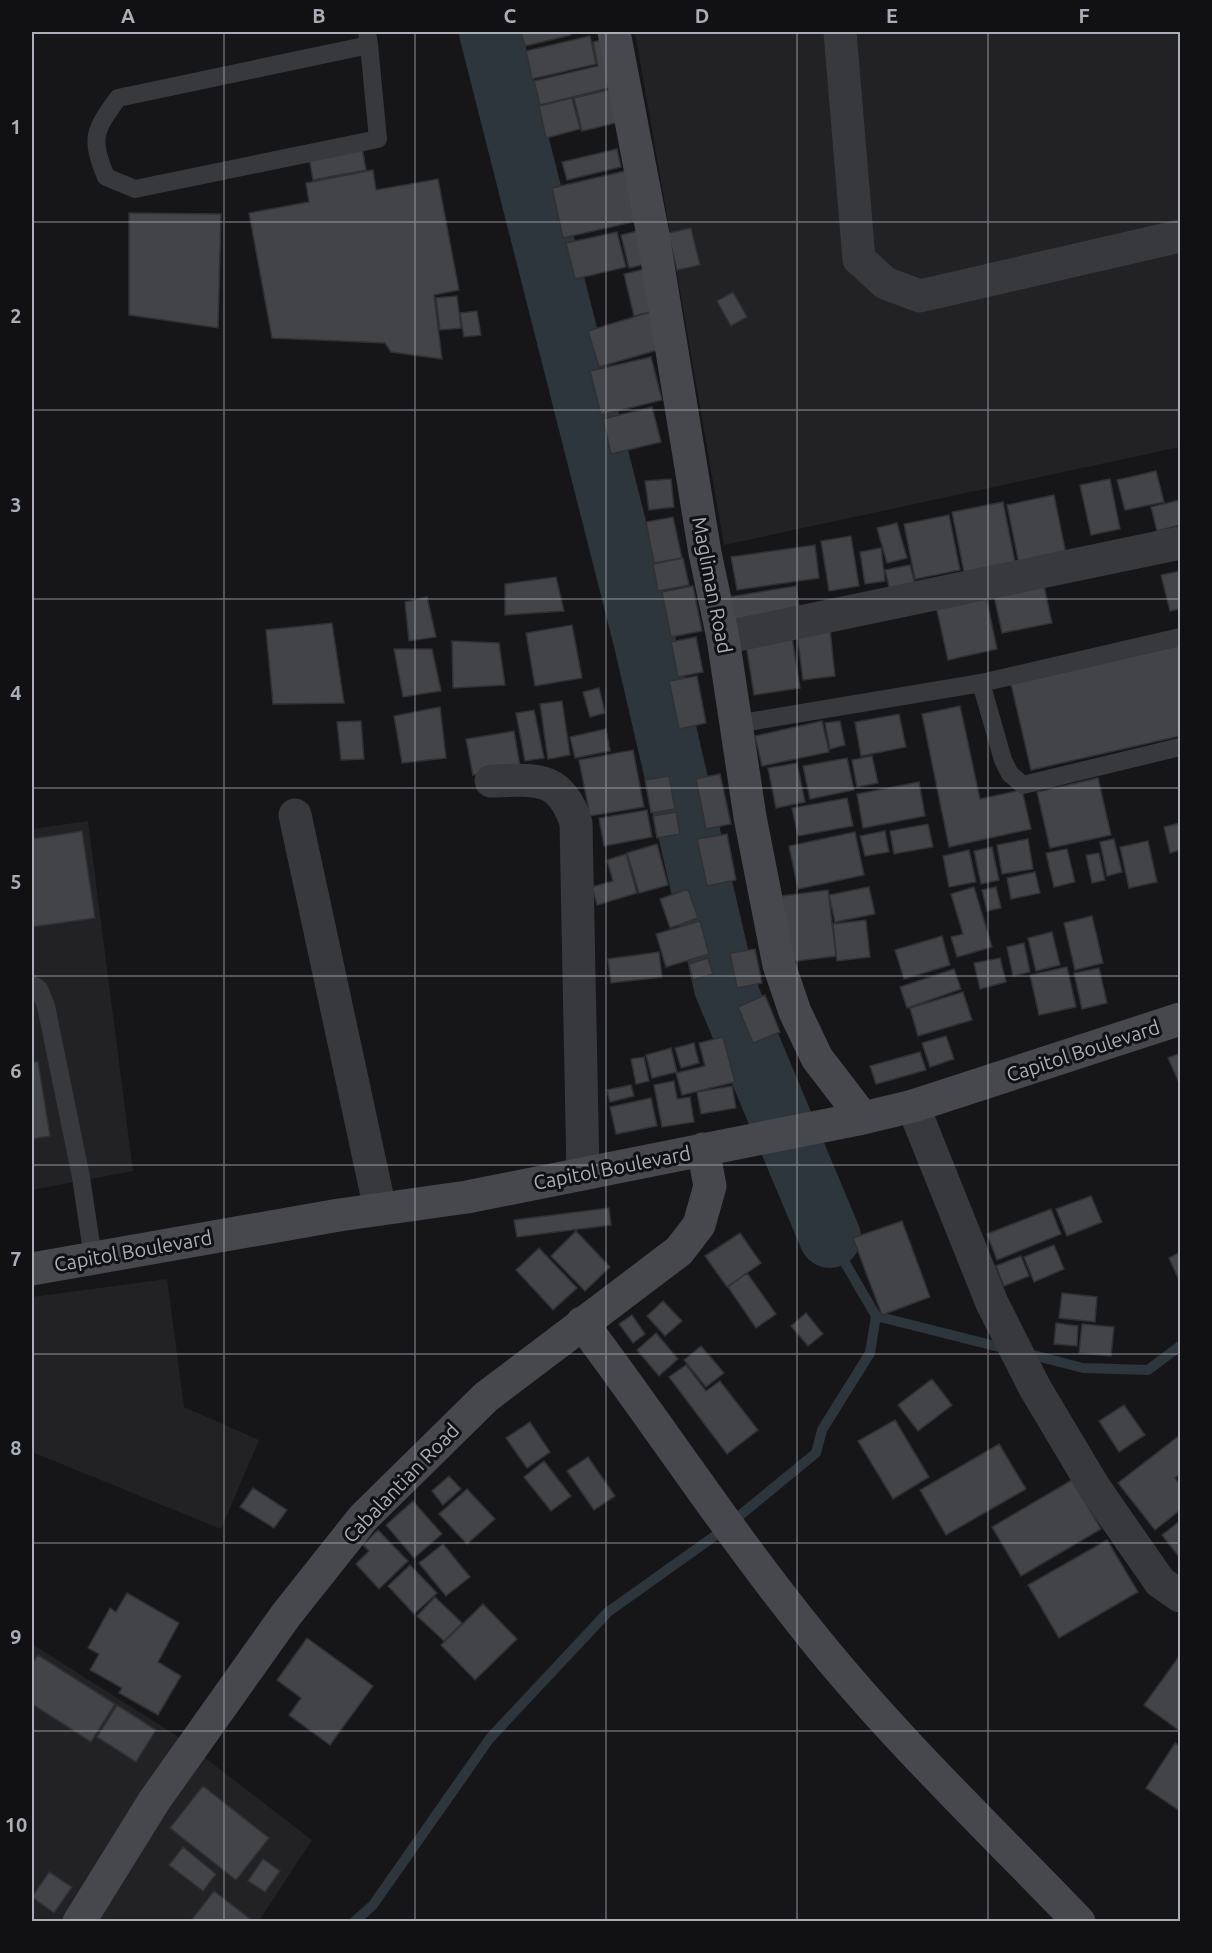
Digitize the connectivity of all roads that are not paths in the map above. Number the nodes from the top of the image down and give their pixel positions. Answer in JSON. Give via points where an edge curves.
{"nodes":[{"id":1,"x":614,"y":32,"type":"edge"},
{"id":2,"x":840,"y":32,"type":"edge"},
{"id":3,"x":368,"y":38,"type":"edge"},
{"id":4,"x":1180,"y":236,"type":"edge"},
{"id":5,"x":1180,"y":543,"type":"edge"},
{"id":6,"x":1180,"y":637,"type":"edge"},
{"id":7,"x":723,"y":638,"type":"junction"},
{"id":8,"x":981,"y":683,"type":"junction"},
{"id":9,"x":736,"y":724,"type":"junction"},
{"id":10,"x":1180,"y":747,"type":"edge"},
{"id":11,"x":491,"y":781,"type":"dead end"},
{"id":12,"x":295,"y":815,"type":"dead end"},
{"id":13,"x":32,"y":984,"type":"edge"},
{"id":14,"x":1180,"y":1019,"type":"edge"},
{"id":15,"x":913,"y":1106,"type":"junction"},
{"id":16,"x":849,"y":1121,"type":"junction"},
{"id":17,"x":703,"y":1149,"type":"junction"},
{"id":18,"x":583,"y":1174,"type":"junction"},
{"id":19,"x":380,"y":1209,"type":"junction"},
{"id":20,"x":93,"y":1258,"type":"junction"},
{"id":21,"x":32,"y":1269,"type":"edge"},
{"id":22,"x":582,"y":1323,"type":"junction"},
{"id":23,"x":1180,"y":1596,"type":"edge"},
{"id":24,"x":79,"y":1922,"type":"edge"},
{"id":25,"x":1078,"y":1922,"type":"edge"}],
"edges":[{"from":1,"to":7,"type":"street","name":"Magliman Road"},
{"from":2,"to":4,"type":"street","via":[[859,259],[885,283],[920,296]]},
{"from":3,"to":3,"type":"lane","via":[[378,138],[135,189],[106,177],[95,151],[99,124],[118,98]]},
{"from":5,"to":7,"type":"street"},
{"from":6,"to":8,"type":"lane"},
{"from":7,"to":9,"type":"street","name":"Magliman Road"},
{"from":8,"to":9,"type":"lane"},
{"from":8,"to":10,"type":"lane","via":[[1003,760],[1010,774],[1023,784]]},
{"from":9,"to":16,"type":"street","name":"Magliman Road","via":[[779,965],[795,1012]]},
{"from":11,"to":18,"type":"street","via":[[542,780],[556,788],[570,805],[576,823]]},
{"from":12,"to":19,"type":"street"},
{"from":13,"to":20,"type":"lane","via":[[39,989],[46,1006],[81,1177]]},
{"from":14,"to":15,"type":"street","name":"Capitol Boulevard"},
{"from":15,"to":16,"type":"street","name":"Capitol Boulevard"},
{"from":15,"to":23,"type":"street","via":[[992,1303],[1035,1388],[1094,1487],[1160,1582]]},
{"from":16,"to":17,"type":"street","name":"Capitol Boulevard"},
{"from":17,"to":18,"type":"street","name":"Capitol Boulevard"},
{"from":17,"to":22,"type":"street","name":"Cabalantian Road","via":[[710,1186],[699,1225],[679,1251]]},
{"from":18,"to":19,"type":"street","name":"Capitol Boulevard"},
{"from":19,"to":20,"type":"street","name":"Capitol Boulevard"},
{"from":20,"to":21,"type":"street","name":"Capitol Boulevard"},
{"from":22,"to":24,"type":"street","name":"Cabalantian Road","via":[[486,1397],[363,1518],[286,1616],[154,1801]]},
{"from":22,"to":25,"type":"street","via":[[734,1537],[815,1639],[935,1774]]}]}
